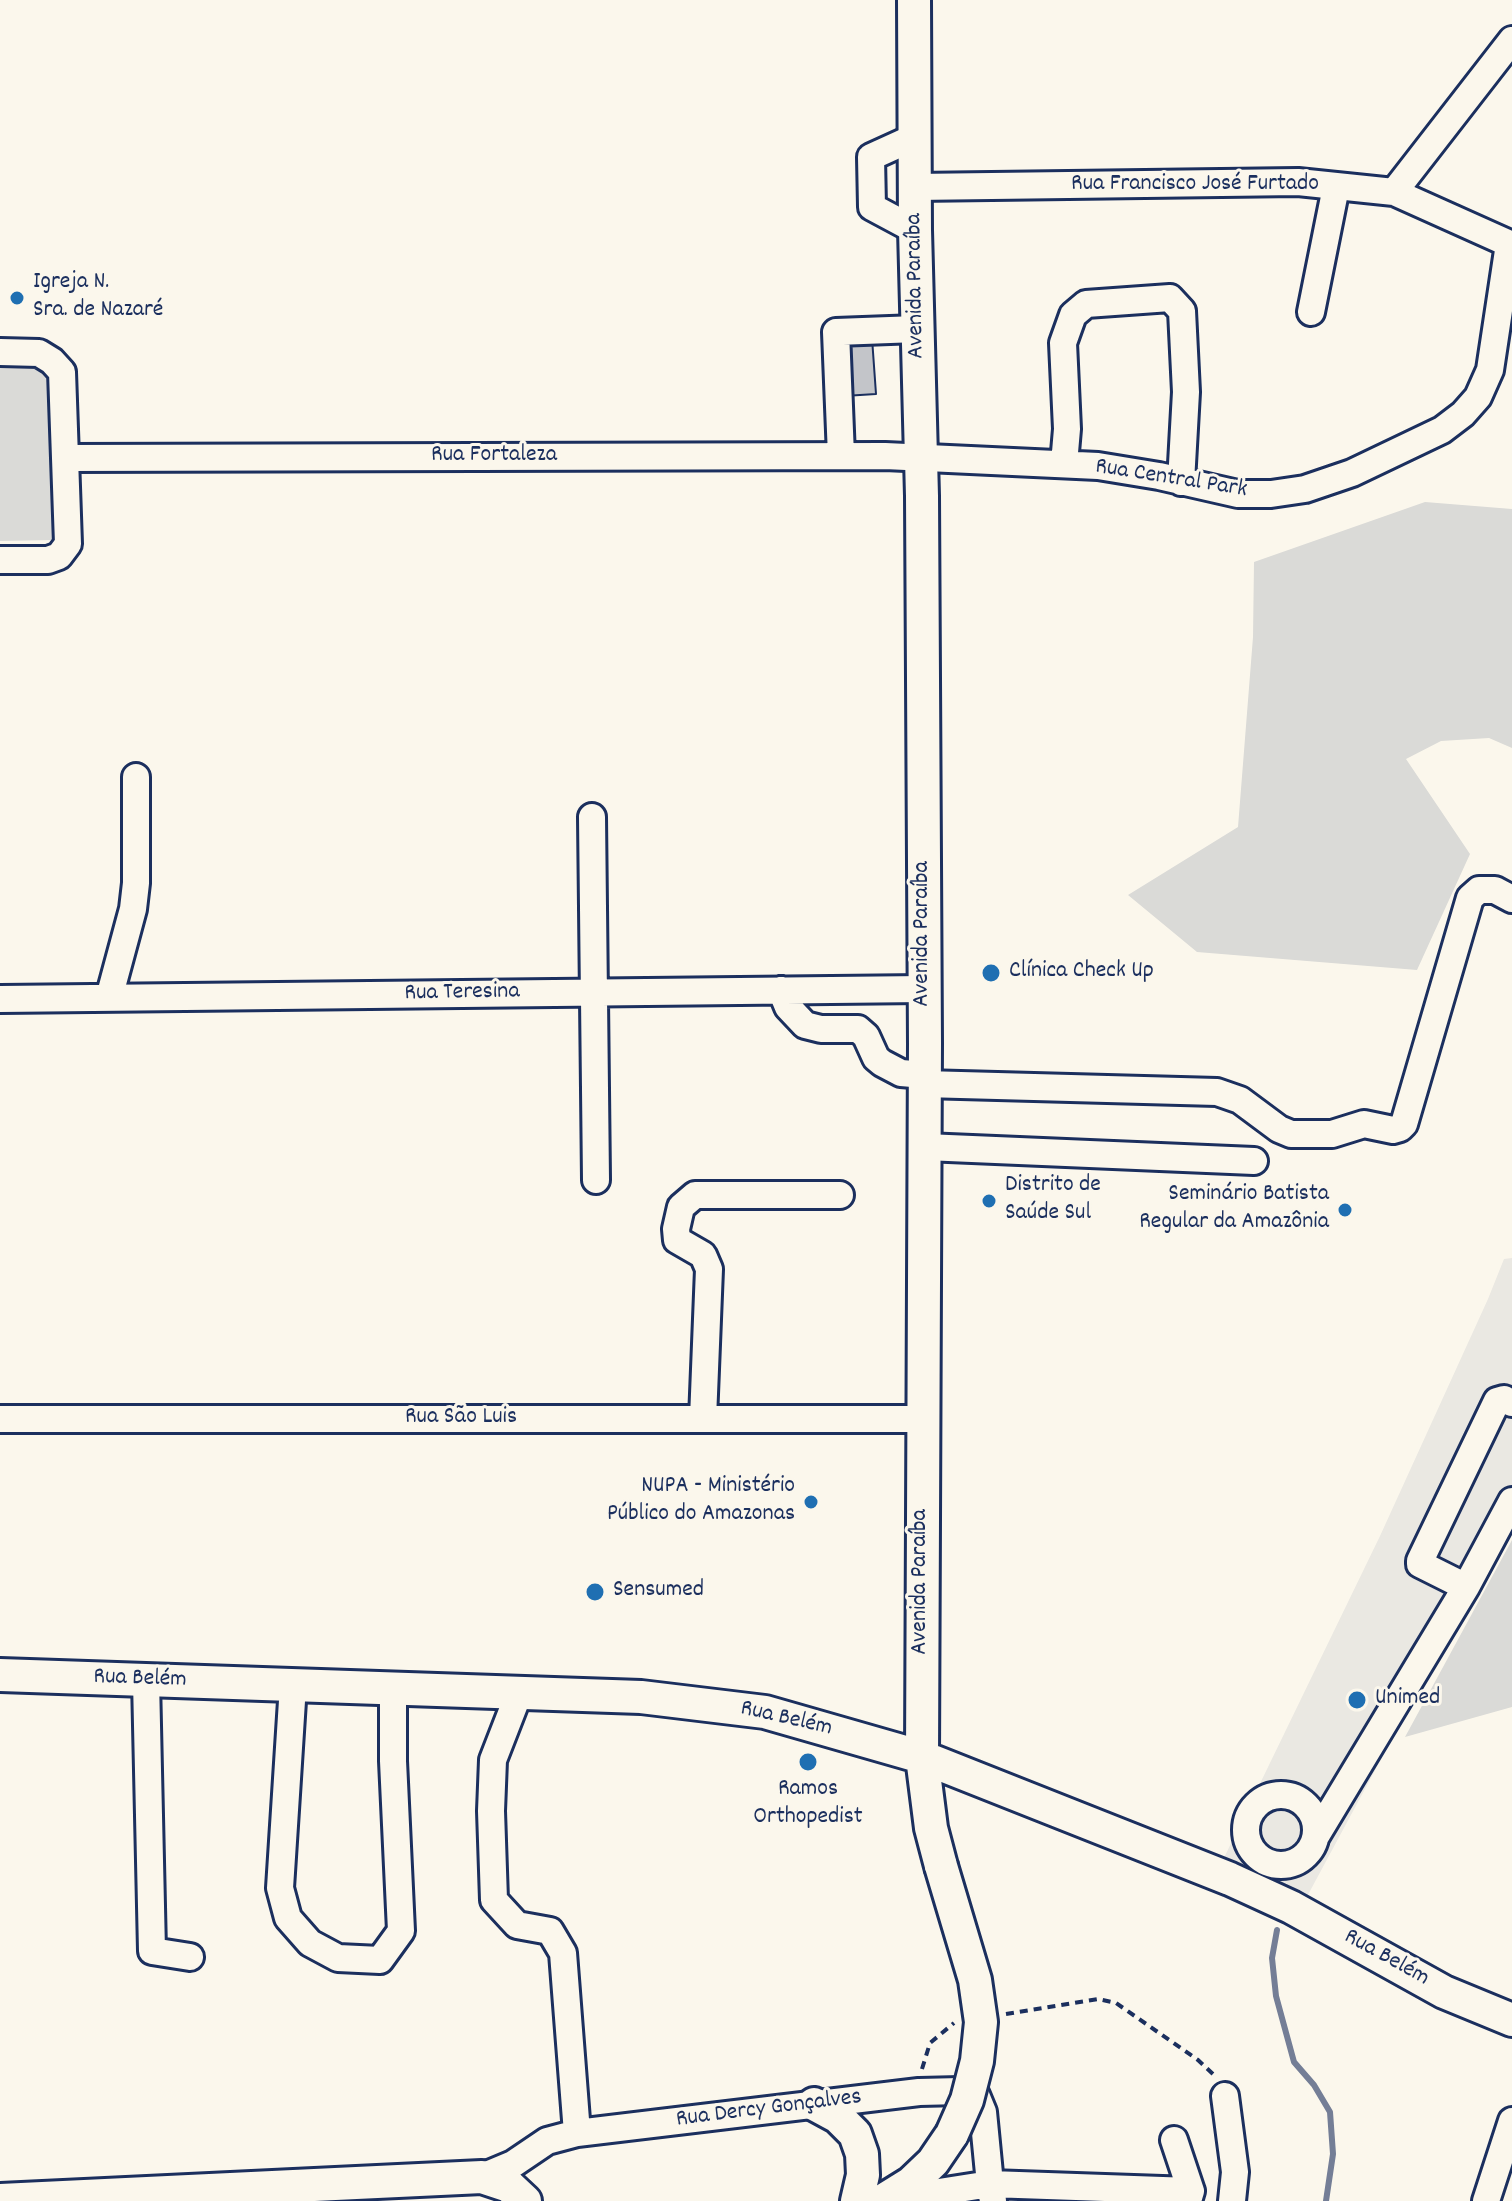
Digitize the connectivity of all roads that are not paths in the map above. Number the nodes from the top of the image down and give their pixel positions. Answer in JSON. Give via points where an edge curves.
{"nodes":[{"id":1,"x":914,"y":0,"type":"edge"},
{"id":2,"x":1511,"y":44,"type":"edge"},
{"id":3,"x":915,"y":137,"type":"junction"},
{"id":4,"x":915,"y":187,"type":"junction"},
{"id":5,"x":1336,"y":187,"type":"junction"},
{"id":6,"x":1394,"y":192,"type":"junction"},
{"id":7,"x":915,"y":230,"type":"junction"},
{"id":8,"x":1511,"y":245,"type":"edge"},
{"id":9,"x":1311,"y":312,"type":"dead end"},
{"id":10,"x":917,"y":329,"type":"junction"},
{"id":11,"x":0,"y":352,"type":"edge"},
{"id":12,"x":841,"y":456,"type":"junction"},
{"id":13,"x":921,"y":457,"type":"junction"},
{"id":14,"x":66,"y":458,"type":"junction"},
{"id":15,"x":1064,"y":464,"type":"junction"},
{"id":16,"x":1181,"y":482,"type":"junction"},
{"id":17,"x":0,"y":560,"type":"edge"},
{"id":18,"x":136,"y":777,"type":"dead end"},
{"id":19,"x":592,"y":817,"type":"dead end"},
{"id":20,"x":1512,"y":899,"type":"edge"},
{"id":21,"x":924,"y":989,"type":"junction"},
{"id":22,"x":781,"y":990,"type":"junction"},
{"id":23,"x":594,"y":993,"type":"junction"},
{"id":24,"x":109,"y":998,"type":"junction"},
{"id":25,"x":0,"y":999,"type":"edge"},
{"id":26,"x":924,"y":1079,"type":"junction"},
{"id":27,"x":925,"y":1147,"type":"junction"},
{"id":28,"x":1254,"y":1161,"type":"dead end"},
{"id":29,"x":596,"y":1180,"type":"dead end"},
{"id":30,"x":840,"y":1195,"type":"dead end"},
{"id":31,"x":1512,"y":1403,"type":"edge"},
{"id":32,"x":0,"y":1419,"type":"edge"},
{"id":33,"x":703,"y":1419,"type":"junction"},
{"id":34,"x":922,"y":1419,"type":"junction"},
{"id":35,"x":1512,"y":1501,"type":"edge"},
{"id":36,"x":1466,"y":1587,"type":"junction"},
{"id":37,"x":0,"y":1675,"type":"edge"},
{"id":38,"x":146,"y":1680,"type":"junction"},
{"id":39,"x":293,"y":1685,"type":"junction"},
{"id":40,"x":393,"y":1689,"type":"junction"},
{"id":41,"x":519,"y":1693,"type":"junction"},
{"id":42,"x":922,"y":1757,"type":"junction"},
{"id":43,"x":1316,"y":1836,"type":"junction"},
{"id":44,"x":1257,"y":1874,"type":"junction"},
{"id":45,"x":190,"y":1957,"type":"dead end"},
{"id":46,"x":1512,"y":2020,"type":"edge"},
{"id":47,"x":1225,"y":2096,"type":"road end"},
{"id":48,"x":814,"y":2104,"type":"junction"},
{"id":49,"x":1512,"y":2121,"type":"edge"},
{"id":50,"x":577,"y":2133,"type":"junction"},
{"id":51,"x":1174,"y":2140,"type":"dead end"},
{"id":52,"x":482,"y":2177,"type":"junction"},
{"id":53,"x":991,"y":2193,"type":"edge"},
{"id":54,"x":1190,"y":2196,"type":"edge"},
{"id":55,"x":0,"y":2200,"type":"edge"},
{"id":56,"x":525,"y":2201,"type":"edge"},
{"id":57,"x":857,"y":2201,"type":"edge"},
{"id":58,"x":883,"y":2201,"type":"edge"},
{"id":59,"x":1232,"y":2201,"type":"edge"},
{"id":60,"x":1486,"y":2201,"type":"edge"}],
"edges":[{"from":1,"to":3,"type":"main road","name":"Avenida Paraíba"},
{"from":2,"to":6,"type":"street"},
{"from":3,"to":4,"type":"main road","name":"Avenida Paraíba"},
{"from":3,"to":7,"type":"street","via":[[871,157],[871,170],[872,207]]},
{"from":4,"to":5,"type":"street","name":"Rua Francisco José Furtado","via":[[1298,182]]},
{"from":4,"to":7,"type":"main road","name":"Avenida Paraíba"},
{"from":5,"to":6,"type":"street","name":"Rua Francisco José Furtado"},
{"from":5,"to":9,"type":"street"},
{"from":6,"to":8,"type":"street","name":"Rua Francisco José Furtado"},
{"from":7,"to":10,"type":"main road","name":"Avenida Paraíba"},
{"from":8,"to":16,"type":"street","name":"Rua Central Park","via":[[1490,370],[1478,397],[1442,430],[1305,489],[1238,494]]},
{"from":10,"to":12,"type":"street","via":[[836,332]]},
{"from":10,"to":13,"type":"main road","name":"Avenida Paraíba"},
{"from":11,"to":14,"type":"street","via":[[39,353],[62,372]]},
{"from":12,"to":13,"type":"street","name":"Rua Fortaleza"},
{"from":12,"to":14,"type":"street","name":"Rua Fortaleza"},
{"from":13,"to":15,"type":"street","name":"Rua Central Park"},
{"from":13,"to":21,"type":"main road","name":"Avenida Paraíba"},
{"from":14,"to":17,"type":"street","via":[[64,552],[48,560]]},
{"from":15,"to":16,"type":"street","name":"Rua Central Park"},
{"from":15,"to":16,"type":"street","via":[[1063,343],[1073,315],[1086,304],[1170,298],[1182,311],[1186,392]]},
{"from":18,"to":24,"type":"street","via":[[133,909]]},
{"from":19,"to":23,"type":"street"},
{"from":20,"to":26,"type":"street","via":[[1495,890],[1479,890],[1470,898],[1400,1128],[1364,1124],[1332,1134],[1291,1134],[1240,1100],[1217,1092]]},
{"from":21,"to":22,"type":"street","name":"Rua Teresina"},
{"from":21,"to":26,"type":"main road","name":"Avenida Paraíba"},
{"from":22,"to":23,"type":"street","name":"Rua Teresina"},
{"from":22,"to":26,"type":"street","via":[[805,1025],[858,1029],[882,1063]]},
{"from":23,"to":24,"type":"street","name":"Rua Teresina"},
{"from":23,"to":29,"type":"street"},
{"from":24,"to":25,"type":"street","name":"Rua Teresina"},
{"from":26,"to":27,"type":"main road","name":"Avenida Paraíba"},
{"from":27,"to":28,"type":"street"},
{"from":27,"to":34,"type":"main road","name":"Avenida Paraíba"},
{"from":30,"to":33,"type":"street","via":[[695,1195],[681,1207],[677,1240],[703,1255],[709,1269]]},
{"from":31,"to":36,"type":"street","via":[[1497,1401],[1420,1561]]},
{"from":32,"to":33,"type":"street","name":"Rua São Luis"},
{"from":33,"to":34,"type":"street","name":"Rua São Luis"},
{"from":34,"to":42,"type":"main road","name":"Avenida Paraíba"},
{"from":35,"to":36,"type":"street"},
{"from":36,"to":43,"type":"street"},
{"from":37,"to":38,"type":"main road","name":"Rua Belém"},
{"from":38,"to":39,"type":"main road","name":"Rua Belém"},
{"from":38,"to":45,"type":"street","via":[[152,1951]]},
{"from":39,"to":40,"type":"main road","name":"Rua Belém"},
{"from":39,"to":40,"type":"street","via":[[280,1888],[288,1918],[310,1943],[338,1958],[380,1960],[401,1931]]},
{"from":40,"to":41,"type":"main road","name":"Rua Belém"},
{"from":41,"to":42,"type":"main road","name":"Rua Belém","via":[[641,1697],[765,1712]]},
{"from":41,"to":50,"type":"street","via":[[493,1760],[494,1900],[517,1925],[550,1931],[563,1953]]},
{"from":42,"to":44,"type":"main road","name":"Rua Belém"},
{"from":42,"to":58,"type":"main road","name":"Avenida Paraíba","bridge":true,"via":[[926,1799],[975,1980],[981,2022],[967,2100],[952,2134],[933,2162]]},
{"from":43,"to":44,"type":"street","via":[[1296,1861]]},
{"from":43,"to":44,"type":"street","via":[[1313,1815],[1298,1799],[1266,1799],[1247,1824]]},
{"from":44,"to":46,"type":"main road","name":"Rua Belém","via":[[1291,1907],[1444,1992]]},
{"from":47,"to":59,"type":"street","via":[[1235,2172]]},
{"from":48,"to":50,"type":"street","name":"Rua Dercy Gonçalves"},
{"from":48,"to":53,"type":"street","name":"Rua Dercy Gonçalves","via":[[919,2092],[976,2095],[983,2112]]},
{"from":48,"to":57,"type":"main road","via":[[855,2134],[863,2175]]},
{"from":49,"to":60,"type":"street"},
{"from":50,"to":52,"type":"street","name":"Rua Dercy Gonçalves","via":[[547,2141]]},
{"from":51,"to":54,"type":"street"},
{"from":52,"to":55,"type":"main road"},
{"from":52,"to":56,"type":"main road","via":[[509,2186]]},
{"from":53,"to":54,"type":"street"},
{"from":53,"to":58,"type":"street"}]}
